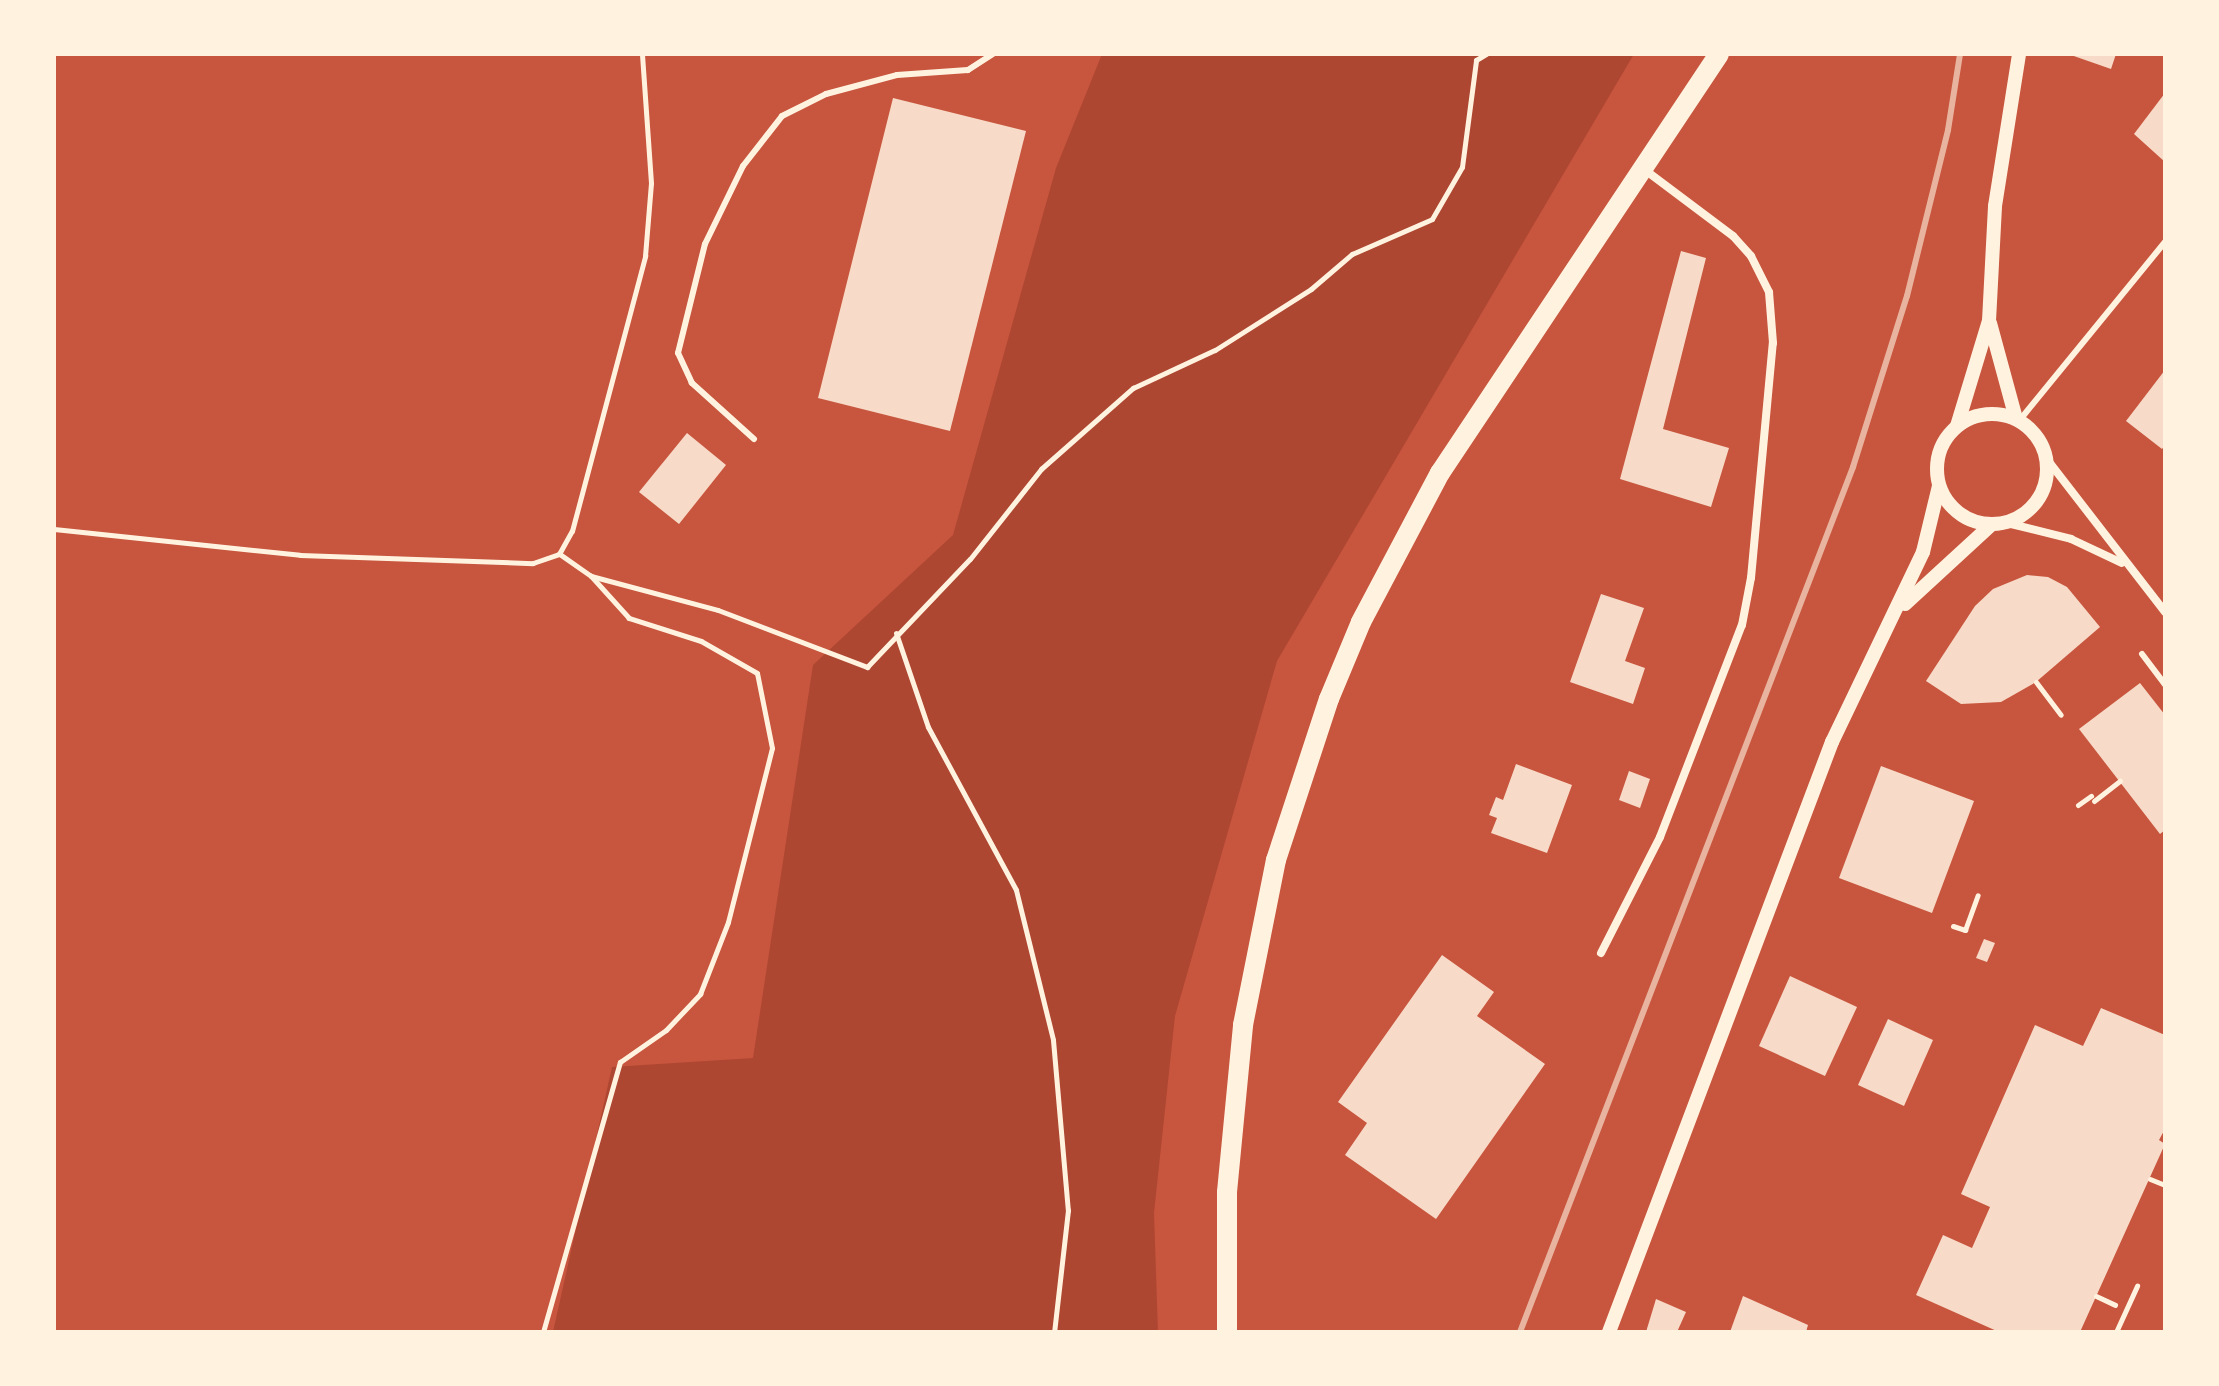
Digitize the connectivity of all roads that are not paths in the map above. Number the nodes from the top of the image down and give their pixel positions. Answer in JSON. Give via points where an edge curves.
{"nodes":[{"id":1,"x":993,"y":54,"type":"edge"},
{"id":2,"x":1719,"y":54,"type":"edge"},
{"id":3,"x":2019,"y":54,"type":"edge"},
{"id":4,"x":1645,"y":170,"type":"junction"},
{"id":5,"x":2165,"y":242,"type":"edge"},
{"id":6,"x":1989,"y":321,"type":"junction"},
{"id":7,"x":2018,"y":420,"type":"junction"},
{"id":8,"x":1957,"y":426,"type":"junction"},
{"id":9,"x":754,"y":439,"type":"dead end"},
{"id":10,"x":2046,"y":458,"type":"junction"},
{"id":11,"x":1939,"y":486,"type":"junction"},
{"id":12,"x":2007,"y":523,"type":"junction"},
{"id":13,"x":1991,"y":525,"type":"junction"},
{"id":14,"x":2124,"y":564,"type":"junction"},
{"id":15,"x":1899,"y":610,"type":"junction"},
{"id":16,"x":2165,"y":612,"type":"edge"},
{"id":17,"x":2142,"y":654,"type":"dead end"},
{"id":18,"x":2165,"y":685,"type":"edge"},
{"id":19,"x":1601,"y":953,"type":"dead end"},
{"id":20,"x":1227,"y":1332,"type":"edge"},
{"id":21,"x":1609,"y":1332,"type":"edge"}],
"edges":[{"from":1,"to":9,"type":"lane","via":[[968,70],[897,75],[826,94],[782,116],[743,166],[705,244],[678,353],[692,383]]},
{"from":2,"to":4,"type":"main road"},
{"from":3,"to":6,"type":"street","via":[[1995,206]]},
{"from":4,"to":19,"type":"street","via":[[1743,246],[1764,279],[1774,329],[1742,625],[1660,837]]},
{"from":4,"to":20,"type":"main road","via":[[1433,485],[1361,622],[1300,778],[1257,941],[1236,1080],[1227,1192]]},
{"from":5,"to":7,"type":"lane"},
{"from":6,"to":7,"type":"street"},
{"from":6,"to":8,"type":"street"},
{"from":7,"to":8,"type":"street","via":[[1986,414]]},
{"from":7,"to":10,"type":"street","via":[[2037,436]]},
{"from":8,"to":11,"type":"street","via":[[1938,453]]},
{"from":10,"to":12,"type":"street","via":[[2042,493],[2027,512]]},
{"from":10,"to":14,"type":"street"},
{"from":11,"to":13,"type":"street","via":[[1954,511]]},
{"from":11,"to":15,"type":"street","via":[[1923,552]]},
{"from":12,"to":13,"type":"street"},
{"from":12,"to":14,"type":"street","via":[[2071,539]]},
{"from":13,"to":15,"type":"street"},
{"from":14,"to":16,"type":"street"},
{"from":15,"to":21,"type":"street","via":[[1832,742]]},
{"from":17,"to":18,"type":"lane"}]}
